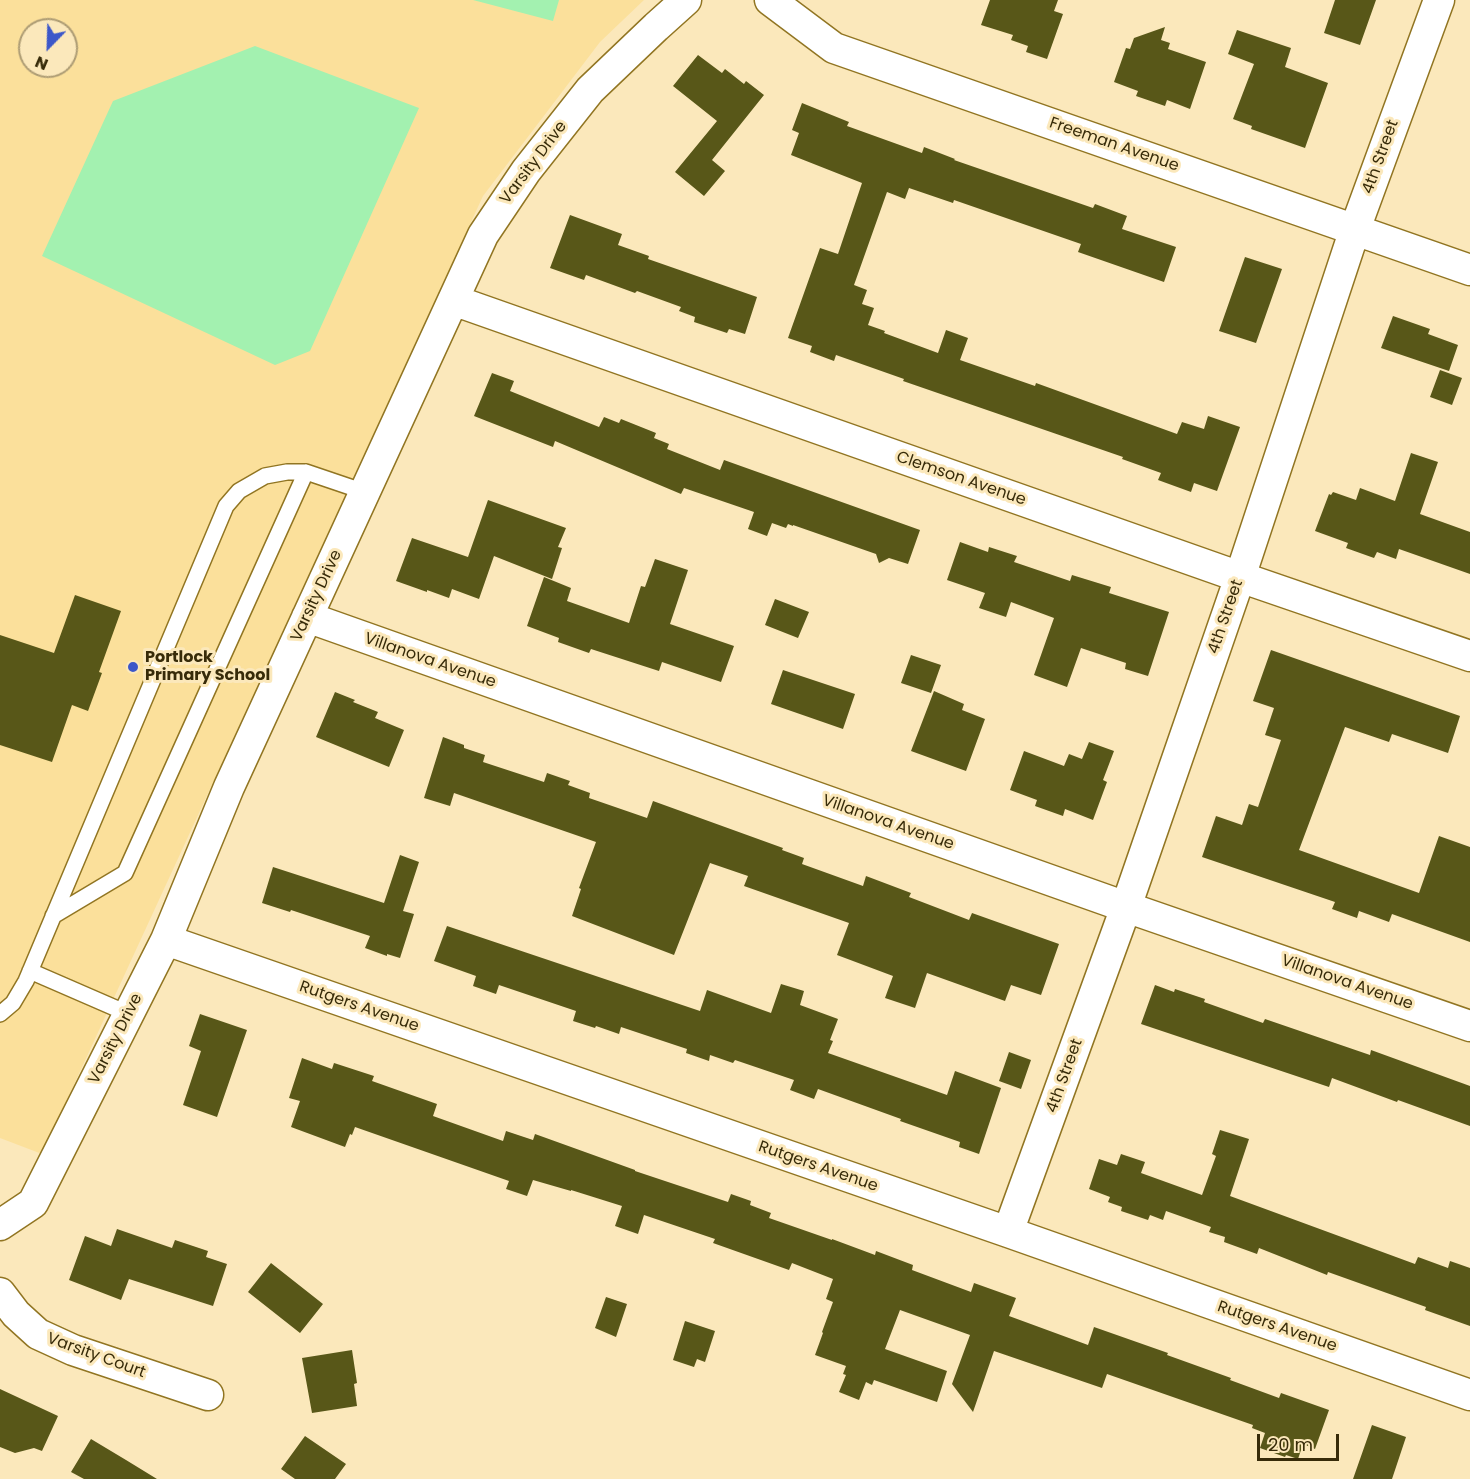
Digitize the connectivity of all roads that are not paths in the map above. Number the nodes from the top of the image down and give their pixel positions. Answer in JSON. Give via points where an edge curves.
{"nodes":[{"id":1,"x":686,"y":0,"type":"edge"},
{"id":2,"x":771,"y":0,"type":"edge"},
{"id":3,"x":1439,"y":0,"type":"edge"},
{"id":4,"x":1355,"y":229,"type":"junction"},
{"id":5,"x":1470,"y":270,"type":"edge"},
{"id":6,"x":453,"y":300,"type":"junction"},
{"id":7,"x":306,"y":472,"type":"junction"},
{"id":8,"x":365,"y":492,"type":"junction"},
{"id":9,"x":1240,"y":577,"type":"junction"},
{"id":10,"x":307,"y":617,"type":"junction"},
{"id":11,"x":1470,"y":656,"type":"edge"},
{"id":12,"x":1126,"y":907,"type":"junction"},
{"id":13,"x":53,"y":916,"type":"junction"},
{"id":14,"x":166,"y":940,"type":"junction"},
{"id":15,"x":30,"y":971,"type":"junction"},
{"id":16,"x":0,"y":1014,"type":"edge"},
{"id":17,"x":129,"y":1014,"type":"junction"},
{"id":18,"x":1470,"y":1026,"type":"edge"},
{"id":19,"x":0,"y":1224,"type":"edge"},
{"id":20,"x":1008,"y":1232,"type":"junction"},
{"id":21,"x":0,"y":1293,"type":"edge"},
{"id":22,"x":208,"y":1395,"type":"dead end"},
{"id":23,"x":1470,"y":1395,"type":"edge"}],
"edges":[{"from":1,"to":6,"type":"street","name":"Varsity Drive","via":[[591,90],[526,171],[483,235]]},
{"from":2,"to":4,"type":"street","name":"Freeman Avenue","via":[[834,48]]},
{"from":3,"to":4,"type":"street","name":"4th Street"},
{"from":4,"to":5,"type":"street","name":"Freeman Avenue"},
{"from":4,"to":9,"type":"street","name":"4th Street"},
{"from":6,"to":8,"type":"street","name":"Varsity Drive"},
{"from":6,"to":9,"type":"street","name":"Clemson Avenue"},
{"from":7,"to":8,"type":"lane"},
{"from":7,"to":13,"type":"lane","via":[[126,873]]},
{"from":7,"to":13,"type":"lane","via":[[265,476],[239,491],[226,506]]},
{"from":8,"to":10,"type":"street","name":"Varsity Drive"},
{"from":9,"to":11,"type":"street","name":"Clemson Avenue"},
{"from":9,"to":12,"type":"street","name":"4th Street"},
{"from":10,"to":12,"type":"street","name":"Villanova Avenue"},
{"from":10,"to":14,"type":"street","name":"Varsity Drive","via":[[229,787]]},
{"from":12,"to":18,"type":"street","name":"Villanova Avenue"},
{"from":12,"to":20,"type":"street","name":"4th Street"},
{"from":13,"to":15,"type":"lane"},
{"from":14,"to":17,"type":"street","name":"Varsity Drive"},
{"from":14,"to":20,"type":"street","name":"Rutgers Avenue"},
{"from":15,"to":16,"type":"lane","via":[[13,1003]]},
{"from":15,"to":17,"type":"lane"},
{"from":17,"to":19,"type":"street","name":"Varsity Drive","via":[[33,1203]]},
{"from":20,"to":23,"type":"street","name":"Rutgers Avenue"},
{"from":21,"to":22,"type":"street","name":"Varsity Court","via":[[15,1314],[38,1334],[73,1350]]}]}
